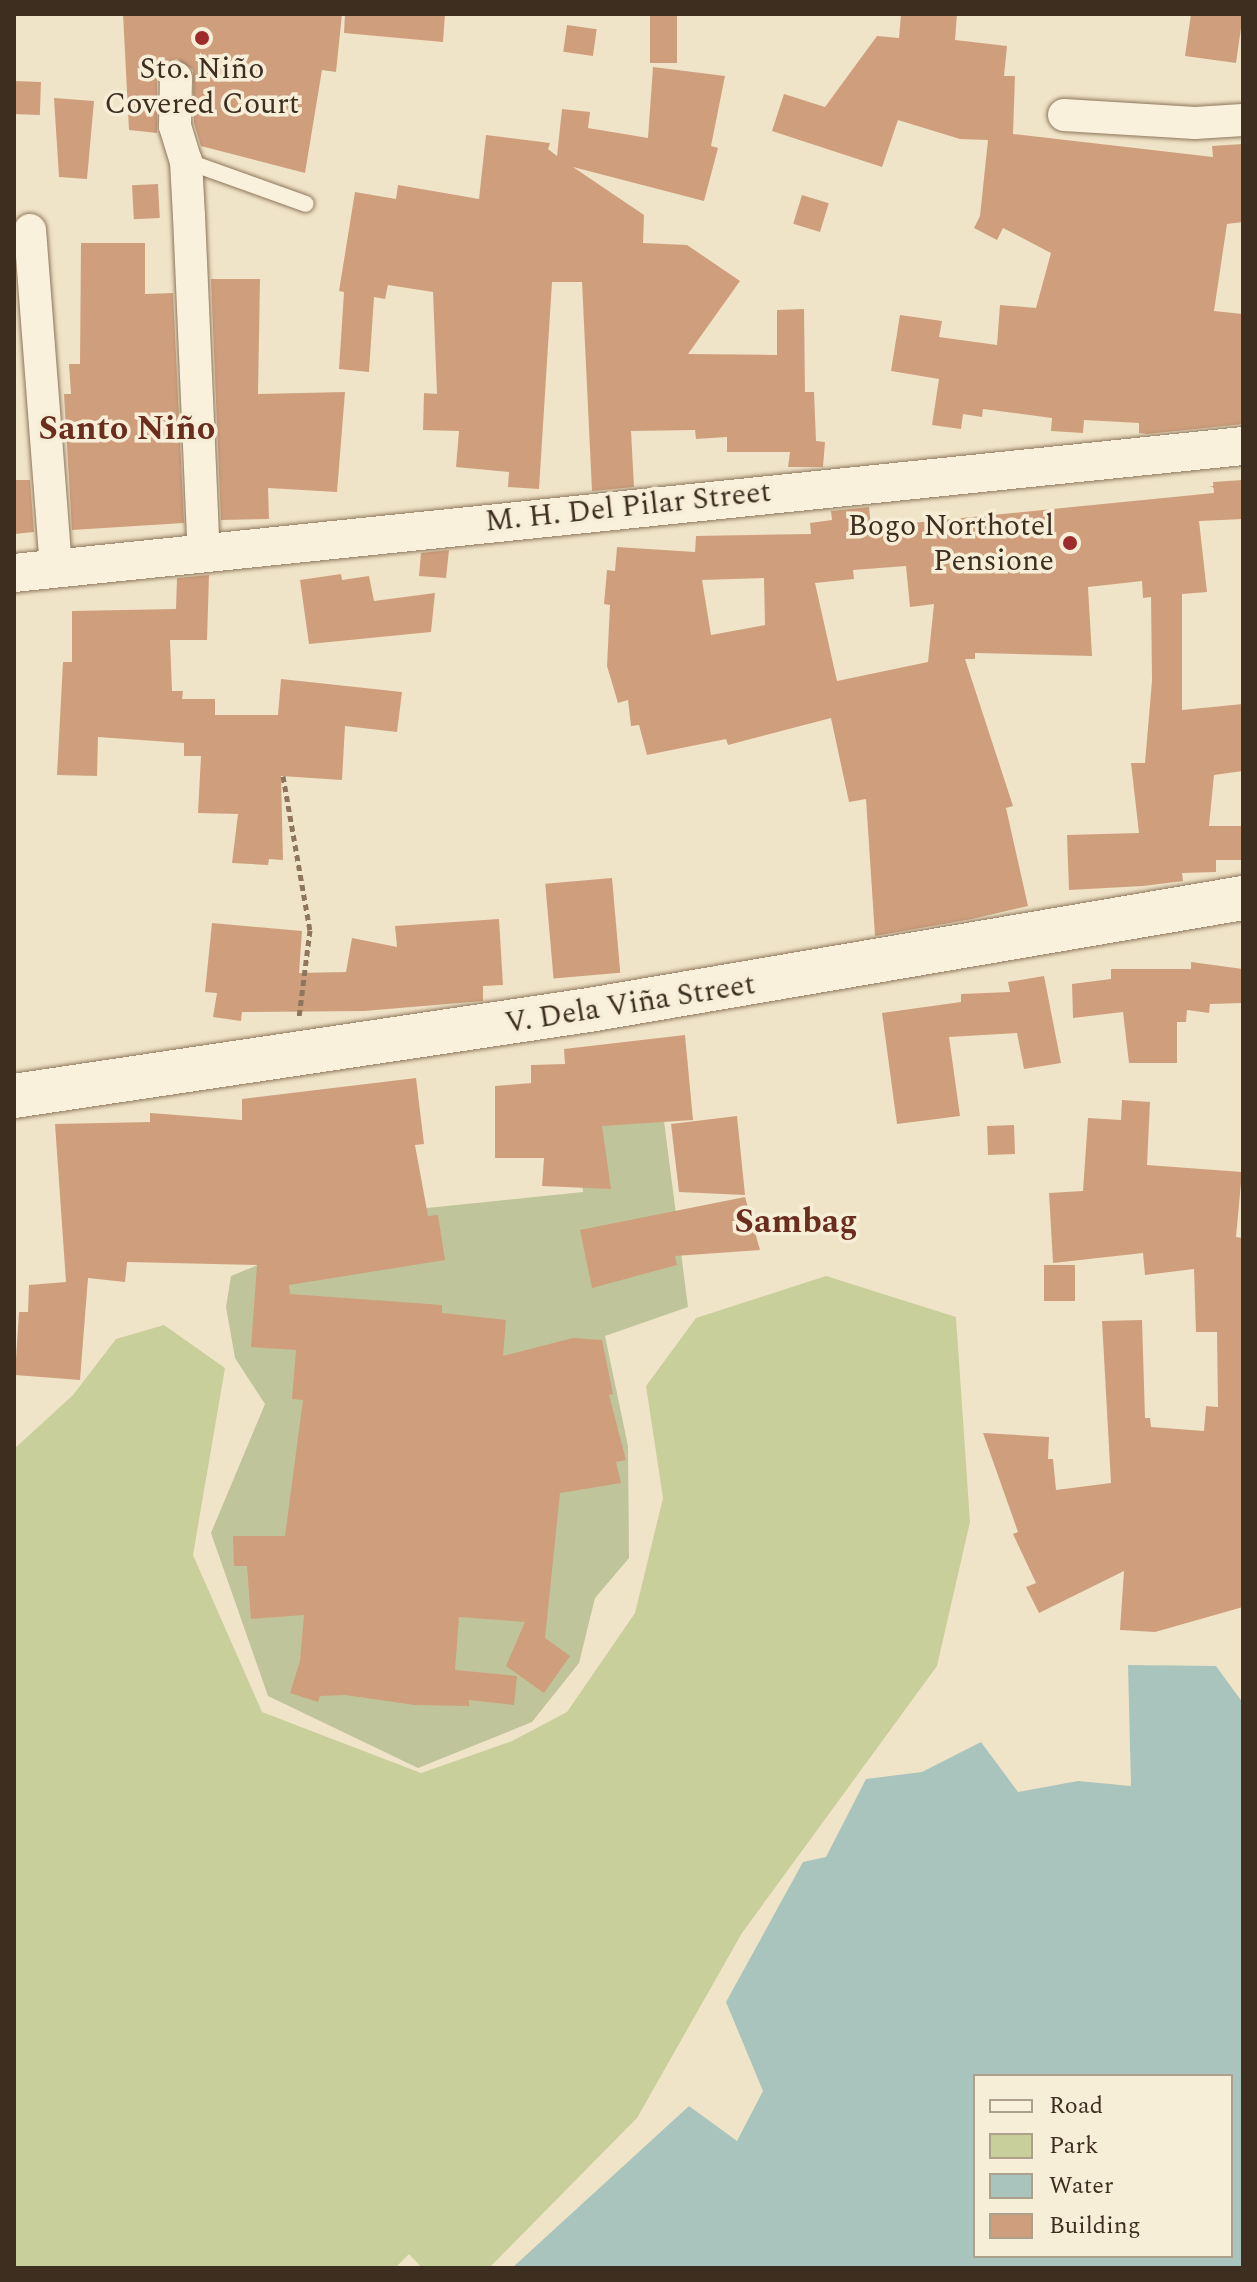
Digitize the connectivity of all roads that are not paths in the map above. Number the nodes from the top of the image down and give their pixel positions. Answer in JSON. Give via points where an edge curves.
{"nodes":[{"id":1,"x":176,"y":78,"type":"dead end"},
{"id":2,"x":1064,"y":115,"type":"dead end"},
{"id":3,"x":1243,"y":120,"type":"edge"},
{"id":4,"x":186,"y":161,"type":"junction"},
{"id":5,"x":306,"y":204,"type":"dead end"},
{"id":6,"x":30,"y":230,"type":"dead end"},
{"id":7,"x":1243,"y":446,"type":"edge"},
{"id":8,"x":204,"y":555,"type":"junction"},
{"id":9,"x":56,"y":569,"type":"junction"},
{"id":10,"x":14,"y":573,"type":"edge"},
{"id":11,"x":1243,"y":898,"type":"edge"},
{"id":12,"x":14,"y":1096,"type":"edge"}],
"edges":[{"from":1,"to":4,"type":"street","via":[[175,126]]},
{"from":2,"to":3,"type":"street","via":[[1195,123]]},
{"from":4,"to":5,"type":"lane"},
{"from":4,"to":8,"type":"street"},
{"from":6,"to":9,"type":"street"},
{"from":7,"to":8,"type":"street","name":"M. H. Del Pilar Street","via":[[452,524]]},
{"from":8,"to":9,"type":"street","name":"M. H. Del Pilar Street"},
{"from":9,"to":10,"type":"street","name":"M. H. Del Pilar Street"},
{"from":11,"to":12,"type":"main road","name":"V. Dela Viña Street","via":[[1039,937],[291,1058]]}]}
